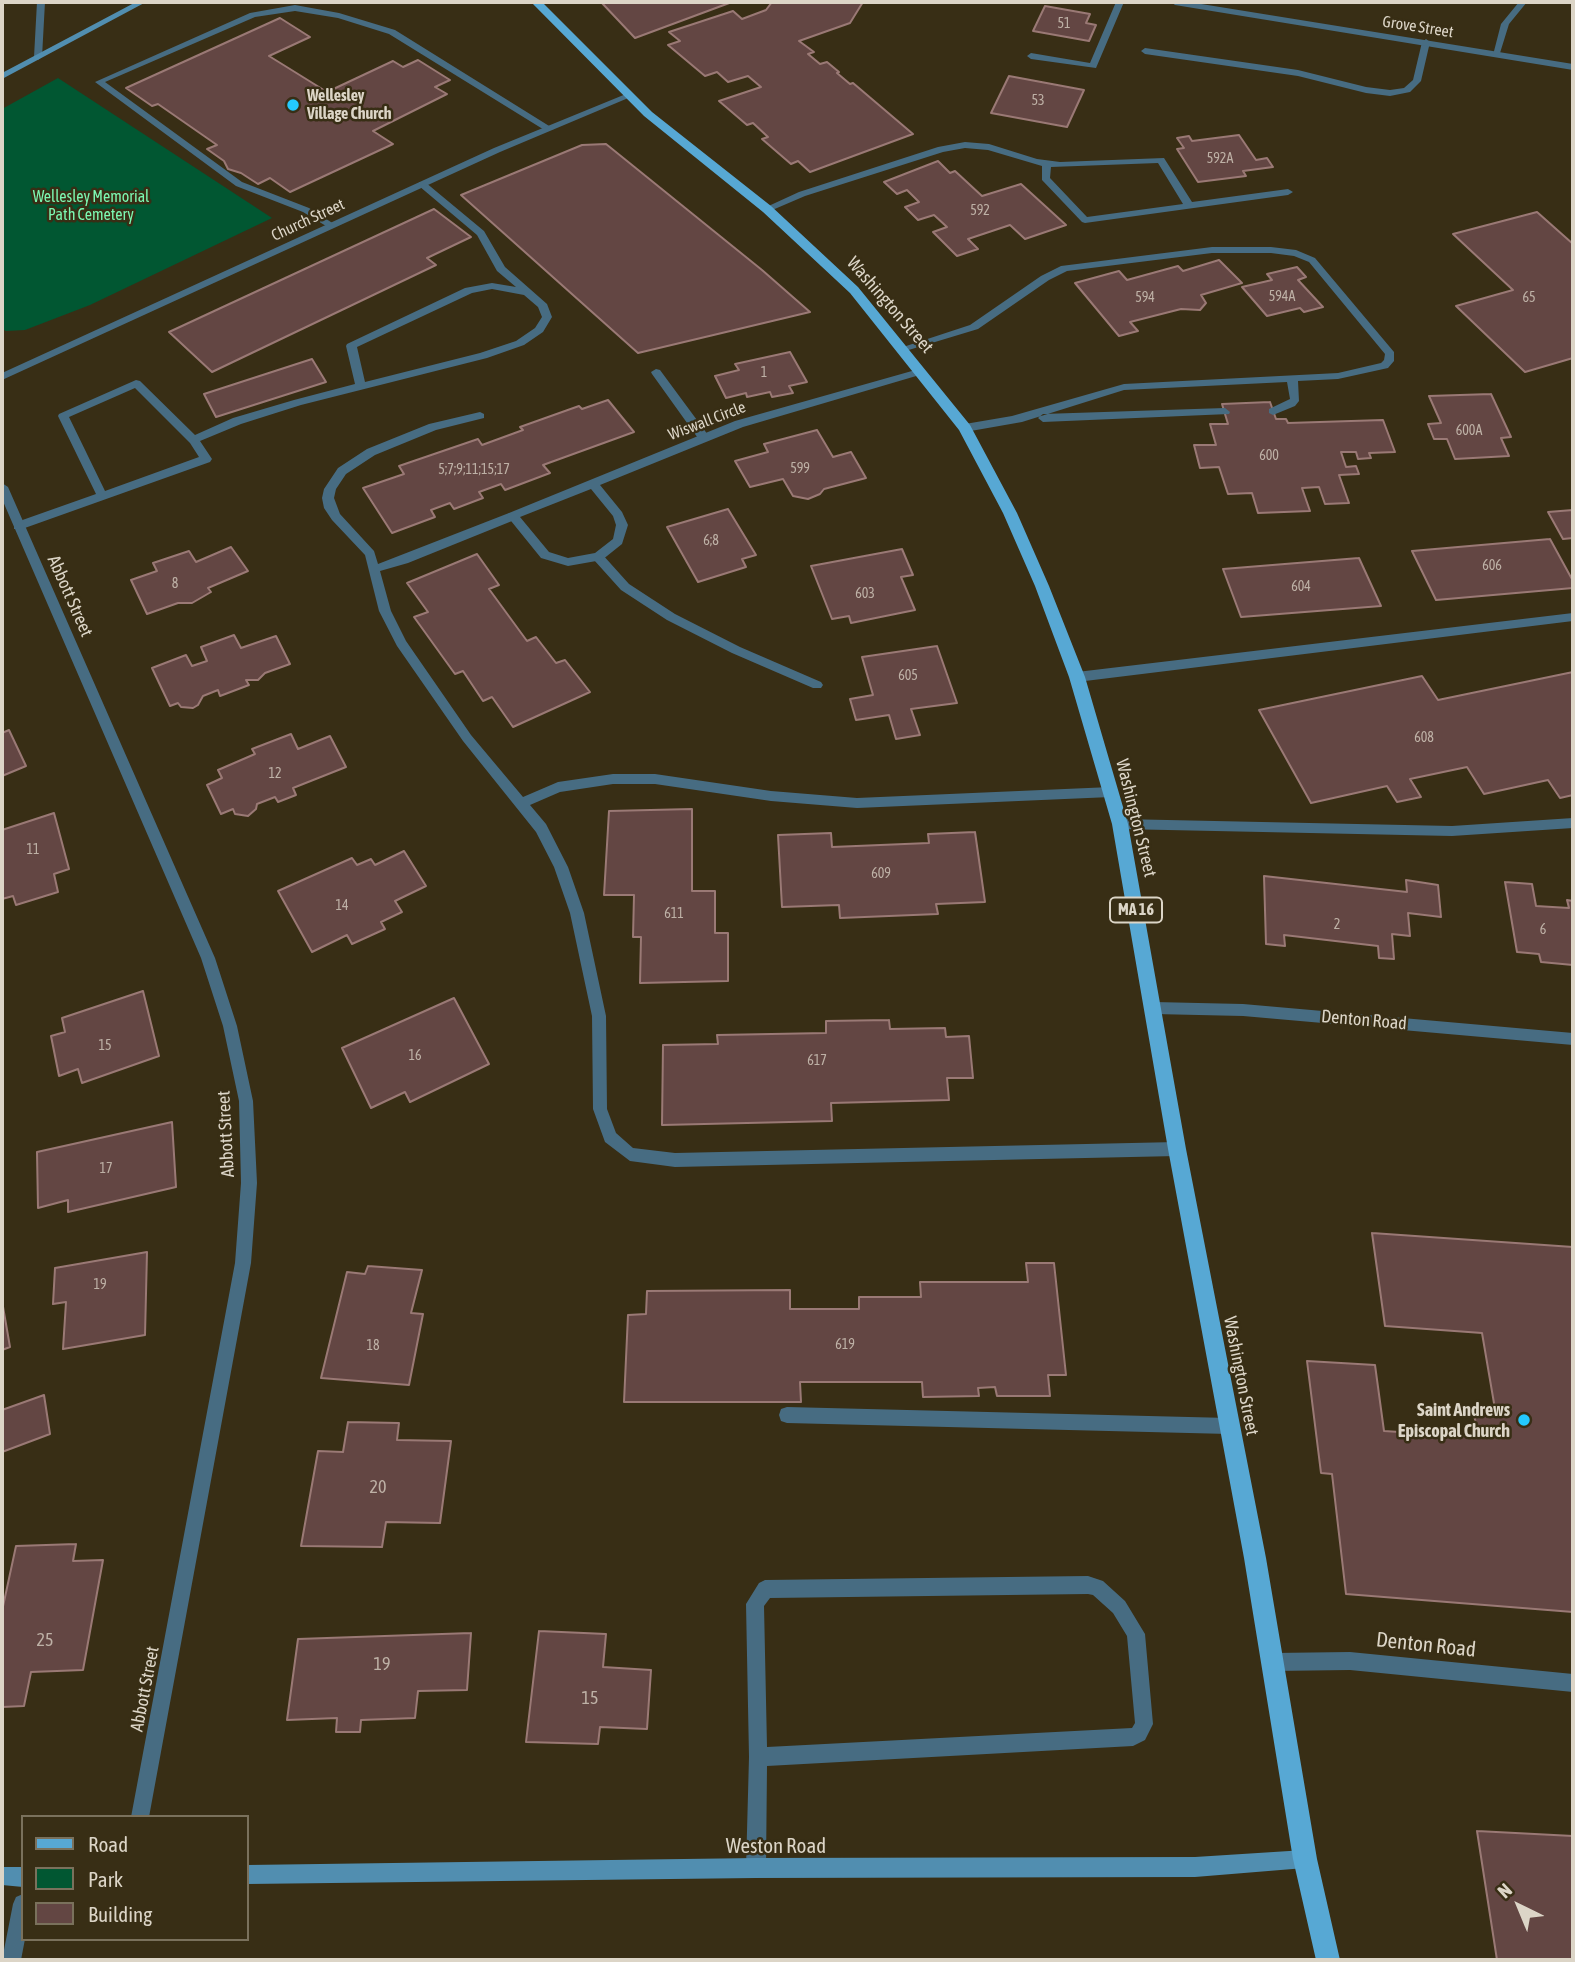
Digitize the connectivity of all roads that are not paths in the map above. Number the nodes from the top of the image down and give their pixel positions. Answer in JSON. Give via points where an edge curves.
{"nodes":[{"id":1,"x":41,"y":2,"type":"edge"},
{"id":2,"x":142,"y":2,"type":"edge"},
{"id":3,"x":536,"y":2,"type":"edge"},
{"id":4,"x":1120,"y":2,"type":"edge"},
{"id":5,"x":1175,"y":2,"type":"edge"},
{"id":6,"x":1523,"y":2,"type":"edge"},
{"id":7,"x":1426,"y":42,"type":"junction"},
{"id":8,"x":1144,"y":51,"type":"dead end"},
{"id":9,"x":1496,"y":53,"type":"junction"},
{"id":10,"x":1031,"y":56,"type":"dead end"},
{"id":11,"x":38,"y":57,"type":"junction"},
{"id":12,"x":1573,"y":67,"type":"edge"},
{"id":13,"x":2,"y":75,"type":"edge"},
{"id":14,"x":629,"y":96,"type":"junction"},
{"id":15,"x":549,"y":129,"type":"junction"},
{"id":16,"x":1047,"y":164,"type":"junction"},
{"id":17,"x":422,"y":184,"type":"junction"},
{"id":18,"x":1288,"y":192,"type":"dead end"},
{"id":19,"x":1189,"y":206,"type":"junction"},
{"id":20,"x":766,"y":209,"type":"junction"},
{"id":21,"x":331,"y":226,"type":"junction"},
{"id":22,"x":531,"y":295,"type":"junction"},
{"id":23,"x":902,"y":349,"type":"junction"},
{"id":24,"x":2,"y":364,"type":"edge"},
{"id":25,"x":15,"y":371,"type":"junction"},
{"id":26,"x":656,"y":372,"type":"dead end"},
{"id":27,"x":919,"y":372,"type":"junction"},
{"id":28,"x":2,"y":377,"type":"edge"},
{"id":29,"x":1292,"y":379,"type":"junction"},
{"id":30,"x":361,"y":387,"type":"junction"},
{"id":31,"x":1273,"y":411,"type":"dead end"},
{"id":32,"x":1225,"y":412,"type":"dead end"},
{"id":33,"x":480,"y":416,"type":"dead end"},
{"id":34,"x":1015,"y":419,"type":"junction"},
{"id":35,"x":965,"y":428,"type":"junction"},
{"id":36,"x":704,"y":438,"type":"junction"},
{"id":37,"x":194,"y":440,"type":"junction"},
{"id":38,"x":593,"y":484,"type":"junction"},
{"id":39,"x":2,"y":487,"type":"edge"},
{"id":40,"x":102,"y":496,"type":"junction"},
{"id":41,"x":513,"y":516,"type":"junction"},
{"id":42,"x":18,"y":526,"type":"junction"},
{"id":43,"x":598,"y":557,"type":"junction"},
{"id":44,"x":374,"y":569,"type":"junction"},
{"id":45,"x":1573,"y":617,"type":"edge"},
{"id":46,"x":1077,"y":677,"type":"junction"},
{"id":47,"x":817,"y":685,"type":"dead end"},
{"id":48,"x":1111,"y":792,"type":"junction"},
{"id":49,"x":521,"y":803,"type":"junction"},
{"id":50,"x":1573,"y":823,"type":"edge"},
{"id":51,"x":1120,"y":824,"type":"junction"},
{"id":52,"x":1154,"y":1008,"type":"junction"},
{"id":53,"x":1573,"y":1039,"type":"edge"},
{"id":54,"x":1177,"y":1150,"type":"junction"},
{"id":55,"x":787,"y":1415,"type":"dead end"},
{"id":56,"x":1229,"y":1426,"type":"junction"},
{"id":57,"x":1273,"y":1662,"type":"junction"},
{"id":58,"x":1573,"y":1683,"type":"edge"},
{"id":59,"x":758,"y":1757,"type":"junction"},
{"id":60,"x":141,"y":1815,"type":"edge"},
{"id":61,"x":1305,"y":1859,"type":"junction"},
{"id":62,"x":756,"y":1868,"type":"junction"},
{"id":63,"x":248,"y":1875,"type":"edge"},
{"id":64,"x":2,"y":1877,"type":"edge"},
{"id":65,"x":21,"y":1877,"type":"edge"},
{"id":66,"x":21,"y":1913,"type":"edge"},
{"id":67,"x":11,"y":1960,"type":"edge"},
{"id":68,"x":1328,"y":1960,"type":"edge"}],
"edges":[{"from":1,"to":11,"type":"street"},
{"from":2,"to":11,"type":"main road"},
{"from":3,"to":14,"type":"main road","name":"Washington Street","number":"MA 16"},
{"from":4,"to":10,"type":"street","via":[[1093,66]]},
{"from":5,"to":7,"type":"street","name":"Grove Street"},
{"from":6,"to":9,"type":"street","via":[[1506,23]]},
{"from":7,"to":8,"type":"street","via":[[1417,81],[1407,90],[1390,93],[1298,73]]},
{"from":7,"to":9,"type":"street","name":"Grove Street"},
{"from":9,"to":12,"type":"street","name":"Grove Street"},
{"from":11,"to":13,"type":"main road"},
{"from":14,"to":15,"type":"street","name":"Church Street"},
{"from":14,"to":20,"type":"main road","name":"Washington Street","number":"MA 16"},
{"from":15,"to":17,"type":"street","name":"Church Street"},
{"from":15,"to":21,"type":"street","via":[[392,32],[295,8],[253,15],[99,82],[239,184],[306,210]]},
{"from":16,"to":19,"type":"street","via":[[1161,160]]},
{"from":16,"to":19,"type":"street","via":[[1045,178],[1085,220]]},
{"from":16,"to":20,"type":"street","via":[[989,147],[940,149]]},
{"from":17,"to":21,"type":"street","name":"Church Street"},
{"from":17,"to":22,"type":"street","via":[[481,233],[501,269]]},
{"from":18,"to":19,"type":"street"},
{"from":20,"to":23,"type":"main road","name":"Washington Street","number":"MA 16","via":[[854,290]]},
{"from":21,"to":25,"type":"street","name":"Church Street"},
{"from":22,"to":30,"type":"street","via":[[548,317],[520,343]]},
{"from":22,"to":30,"type":"street","via":[[502,287],[469,290],[351,346]]},
{"from":23,"to":27,"type":"main road","name":"Washington Street","number":"MA 16"},
{"from":23,"to":29,"type":"street","via":[[974,327],[1065,268],[1212,250],[1271,250],[1312,260],[1390,354],[1384,366],[1375,369]]},
{"from":24,"to":25,"type":"street"},
{"from":25,"to":28,"type":"street","name":"Church Street"},
{"from":26,"to":36,"type":"street"},
{"from":27,"to":35,"type":"main road","name":"Washington Street","number":"MA 16"},
{"from":27,"to":36,"type":"street","name":"Wiswall Circle","via":[[779,411]]},
{"from":29,"to":31,"type":"street","via":[[1295,399]]},
{"from":29,"to":34,"type":"street","via":[[1124,387]]},
{"from":30,"to":37,"type":"street","via":[[237,421]]},
{"from":32,"to":34,"type":"street"},
{"from":33,"to":44,"type":"street","via":[[433,427],[371,452],[335,480],[328,498],[330,508],[362,543]]},
{"from":34,"to":35,"type":"street"},
{"from":35,"to":46,"type":"main road","name":"Washington Street","number":"MA 16","via":[[1026,549]]},
{"from":36,"to":38,"type":"street","name":"Wiswall Circle"},
{"from":37,"to":40,"type":"street","via":[[206,459]]},
{"from":37,"to":40,"type":"street","via":[[136,383],[63,416]]},
{"from":38,"to":41,"type":"street","name":"Wiswall Circle"},
{"from":38,"to":43,"type":"street","via":[[622,525],[618,541]]},
{"from":39,"to":42,"type":"street","name":"Abbott Street"},
{"from":40,"to":42,"type":"street"},
{"from":41,"to":43,"type":"street","via":[[545,555],[568,562]]},
{"from":41,"to":44,"type":"street","name":"Wiswall Circle"},
{"from":42,"to":60,"type":"street","name":"Abbott Street","via":[[208,958],[230,1026],[246,1101],[249,1183],[243,1263]]},
{"from":43,"to":47,"type":"street","via":[[625,587],[671,617]]},
{"from":44,"to":49,"type":"street","via":[[385,611],[401,643],[467,738]]},
{"from":45,"to":46,"type":"street"},
{"from":46,"to":48,"type":"main road","name":"Washington Street","number":"MA 16"},
{"from":48,"to":49,"type":"street","via":[[857,803],[677,781],[613,779],[558,787]]},
{"from":48,"to":51,"type":"main road","name":"Washington Street","number":"MA 16"},
{"from":49,"to":54,"type":"street","via":[[552,847],[570,889],[599,1016],[603,1125],[630,1154],[675,1160]]},
{"from":50,"to":51,"type":"street","via":[[1452,831]]},
{"from":51,"to":52,"type":"main road","name":"Washington Street","number":"MA 16"},
{"from":52,"to":53,"type":"street","name":"Denton Road","via":[[1243,1010]]},
{"from":52,"to":54,"type":"main road","name":"Washington Street","number":"MA 16"},
{"from":54,"to":56,"type":"main road","name":"Washington Street","number":"MA 16"},
{"from":55,"to":56,"type":"street"},
{"from":56,"to":57,"type":"main road","name":"Washington Street","number":"MA 16"},
{"from":57,"to":58,"type":"street","name":"Denton Road","via":[[1350,1661]]},
{"from":57,"to":61,"type":"main road","name":"Washington Street","number":"MA 16"},
{"from":59,"to":59,"type":"street","via":[[755,1604],[765,1590],[1088,1585],[1107,1594],[1136,1634],[1144,1724],[1133,1737]]},
{"from":59,"to":62,"type":"street"},
{"from":61,"to":62,"type":"main road","name":"Weston Road","via":[[1195,1867]]},
{"from":61,"to":68,"type":"main road","name":"Washington Street","number":"MA 16"},
{"from":62,"to":63,"type":"main road","name":"Weston Road"},
{"from":64,"to":65,"type":"main road"},
{"from":66,"to":67,"type":"street"}]}
